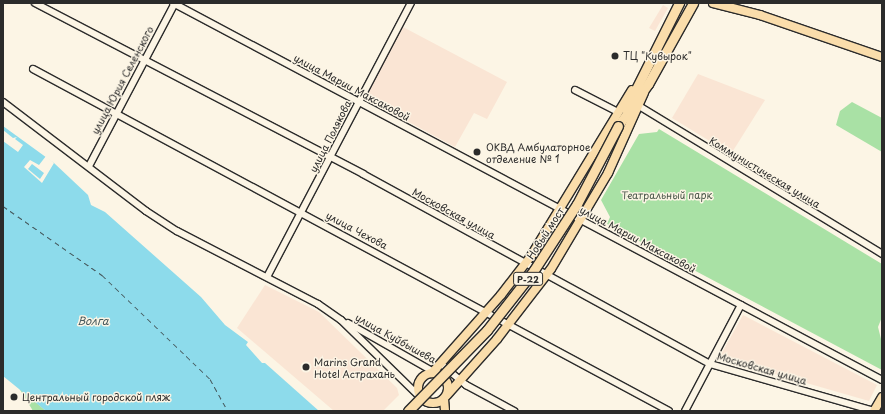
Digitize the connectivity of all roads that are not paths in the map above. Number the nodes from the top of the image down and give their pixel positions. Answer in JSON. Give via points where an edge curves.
{"nodes":[{"id":1,"x":35,"y":3,"type":"edge"},
{"id":2,"x":174,"y":3,"type":"edge"},
{"id":3,"x":411,"y":3,"type":"edge"},
{"id":4,"x":679,"y":3,"type":"edge"},
{"id":5,"x":693,"y":3,"type":"edge"},
{"id":6,"x":713,"y":3,"type":"edge"},
{"id":7,"x":735,"y":3,"type":"edge"},
{"id":8,"x":760,"y":15,"type":"junction"},
{"id":9,"x":882,"y":57,"type":"edge"},
{"id":10,"x":144,"y":59,"type":"junction"},
{"id":11,"x":33,"y":69,"type":"dead end"},
{"id":12,"x":638,"y":79,"type":"junction"},
{"id":13,"x":648,"y":84,"type":"junction"},
{"id":14,"x":575,"y":90,"type":"dead end"},
{"id":15,"x":3,"y":102,"type":"edge"},
{"id":16,"x":358,"y":103,"type":"junction"},
{"id":17,"x":639,"y":106,"type":"junction"},
{"id":18,"x":618,"y":112,"type":"junction"},
{"id":19,"x":115,"y":115,"type":"junction"},
{"id":20,"x":618,"y":126,"type":"junction"},
{"id":21,"x":330,"y":158,"type":"junction"},
{"id":22,"x":89,"y":166,"type":"junction"},
{"id":23,"x":559,"y":210,"type":"junction"},
{"id":24,"x":303,"y":212,"type":"junction"},
{"id":25,"x":581,"y":219,"type":"junction"},
{"id":26,"x":882,"y":254,"type":"edge"},
{"id":27,"x":525,"y":263,"type":"junction"},
{"id":28,"x":546,"y":275,"type":"junction"},
{"id":29,"x":267,"y":277,"type":"junction"},
{"id":30,"x":741,"y":305,"type":"junction"},
{"id":31,"x":487,"y":312,"type":"junction"},
{"id":32,"x":341,"y":320,"type":"junction"},
{"id":33,"x":509,"y":324,"type":"junction"},
{"id":34,"x":441,"y":364,"type":"junction"},
{"id":35,"x":710,"y":364,"type":"junction"},
{"id":36,"x":433,"y":372,"type":"junction"},
{"id":37,"x":882,"y":380,"type":"edge"},
{"id":38,"x":460,"y":381,"type":"junction"},
{"id":39,"x":446,"y":397,"type":"junction"},
{"id":40,"x":882,"y":397,"type":"edge"},
{"id":41,"x":424,"y":400,"type":"junction"},
{"id":42,"x":408,"y":411,"type":"edge"},
{"id":43,"x":436,"y":411,"type":"edge"},
{"id":44,"x":445,"y":411,"type":"edge"},
{"id":45,"x":514,"y":411,"type":"edge"},
{"id":46,"x":670,"y":411,"type":"edge"},
{"id":47,"x":685,"y":411,"type":"edge"},
{"id":48,"x":874,"y":411,"type":"edge"}],
"edges":[{"from":1,"to":10,"type":"street","name":"Московская улица"},
{"from":2,"to":10,"type":"street","name":"улица Юрия Селенского"},
{"from":2,"to":16,"type":"street","name":"улица Марии Максаковой"},
{"from":3,"to":16,"type":"street","name":"улица Полякова"},
{"from":4,"to":12,"type":"highway"},
{"from":5,"to":13,"type":"highway"},
{"from":6,"to":8,"type":"main road"},
{"from":7,"to":8,"type":"main road"},
{"from":8,"to":9,"type":"main road"},
{"from":10,"to":19,"type":"street","name":"улица Юрия Селенского"},
{"from":10,"to":21,"type":"street","name":"Московская улица"},
{"from":11,"to":19,"type":"street","name":"улица Чехова"},
{"from":12,"to":18,"type":"main road"},
{"from":12,"to":20,"type":"highway"},
{"from":13,"to":17,"type":"main road"},
{"from":13,"to":20,"type":"highway"},
{"from":14,"to":18,"type":"street"},
{"from":15,"to":22,"type":"street"},
{"from":16,"to":21,"type":"street","name":"улица Полякова"},
{"from":16,"to":23,"type":"street","name":"улица Марии Максаковой"},
{"from":17,"to":25,"type":"main road","via":[[608,173]]},
{"from":17,"to":26,"type":"street","name":"Коммунистическая улица"},
{"from":18,"to":23,"type":"main road"},
{"from":19,"to":22,"type":"street","name":"улица Юрия Селенского"},
{"from":19,"to":24,"type":"street","name":"улица Чехова"},
{"from":20,"to":42,"type":"highway","name":"Новый мост","number":"Р-22","bridge":true,"via":[[577,204],[534,270],[487,330]]},
{"from":21,"to":24,"type":"street","name":"улица Полякова"},
{"from":21,"to":27,"type":"street","name":"Московская улица"},
{"from":22,"to":29,"type":"street","via":[[146,211]]},
{"from":23,"to":25,"type":"street","name":"улица Марии Максаковой"},
{"from":23,"to":27,"type":"main road"},
{"from":24,"to":29,"type":"street","name":"улица Полякова"},
{"from":24,"to":31,"type":"street","name":"улица Чехова"},
{"from":25,"to":28,"type":"main road"},
{"from":25,"to":30,"type":"street","name":"улица Марии Максаковой"},
{"from":27,"to":28,"type":"street","name":"Московская улица"},
{"from":27,"to":31,"type":"main road"},
{"from":28,"to":33,"type":"main road"},
{"from":28,"to":35,"type":"street","name":"Московская улица"},
{"from":29,"to":32,"type":"street"},
{"from":30,"to":35,"type":"street"},
{"from":30,"to":37,"type":"street","name":"улица Марии Максаковой"},
{"from":31,"to":33,"type":"street","name":"улица Чехова"},
{"from":31,"to":34,"type":"main road"},
{"from":32,"to":36,"type":"street","name":"улица Куйбышева"},
{"from":32,"to":41,"type":"street"},
{"from":33,"to":38,"type":"main road"},
{"from":33,"to":46,"type":"street","name":"улица Чехова"},
{"from":34,"to":36,"type":"main road"},
{"from":34,"to":38,"type":"street"},
{"from":35,"to":47,"type":"street"},
{"from":35,"to":48,"type":"street","name":"Московская улица"},
{"from":36,"to":39,"type":"main road","via":[[448,384]]},
{"from":36,"to":41,"type":"main road","via":[[420,381],[418,390]]},
{"from":38,"to":39,"type":"main road"},
{"from":38,"to":45,"type":"street"},
{"from":39,"to":41,"type":"main road","via":[[436,403]]},
{"from":39,"to":44,"type":"main road"},
{"from":40,"to":48,"type":"main road"},
{"from":41,"to":43,"type":"main road"}]}
